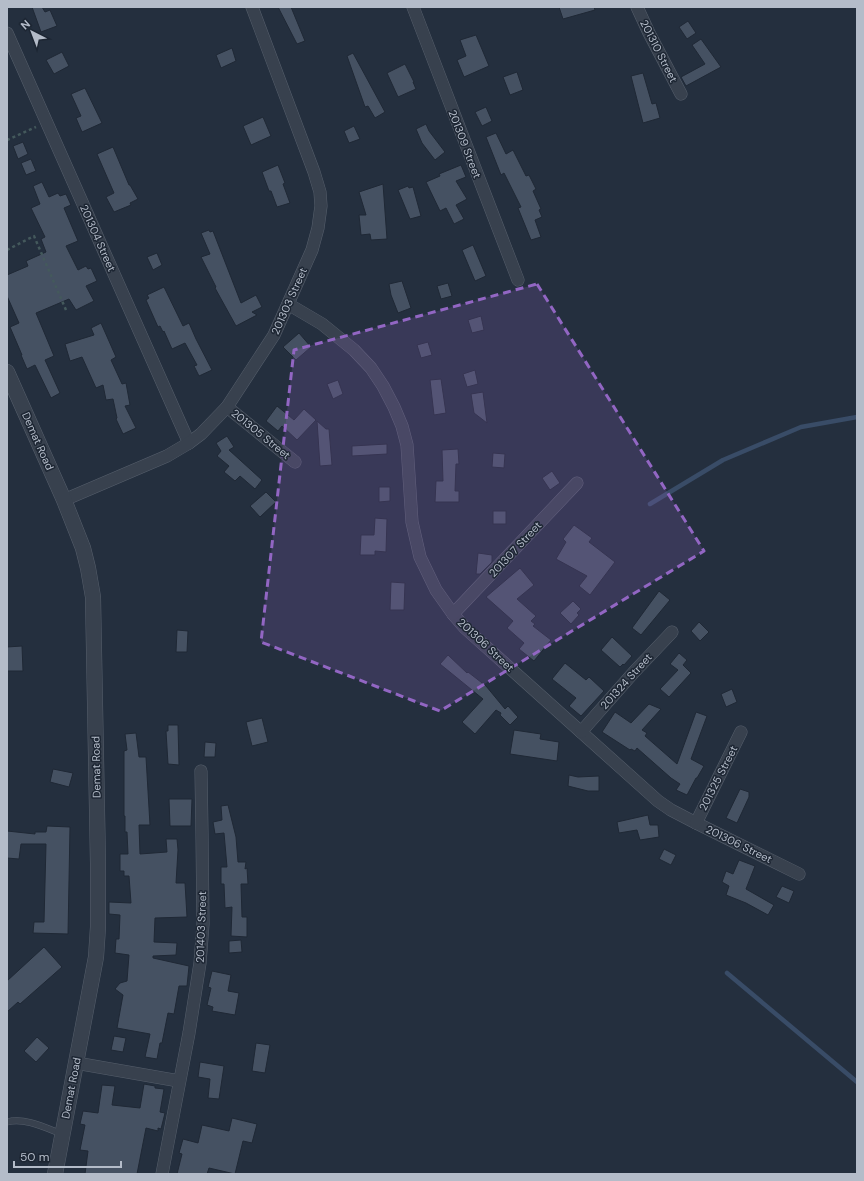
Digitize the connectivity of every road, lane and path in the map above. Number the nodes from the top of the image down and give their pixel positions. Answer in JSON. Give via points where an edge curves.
{"nodes":[{"id":1,"x":252,"y":7,"type":"edge"},
{"id":2,"x":413,"y":7,"type":"edge"},
{"id":3,"x":637,"y":7,"type":"edge"},
{"id":4,"x":7,"y":33,"type":"edge"},
{"id":5,"x":681,"y":94,"type":"dead end"},
{"id":6,"x":47,"y":122,"type":"junction"},
{"id":7,"x":7,"y":140,"type":"edge"},
{"id":8,"x":7,"y":250,"type":"edge"},
{"id":9,"x":518,"y":280,"type":"dead end"},
{"id":10,"x":288,"y":304,"type":"junction"},
{"id":11,"x":66,"y":310,"type":"dead end"},
{"id":12,"x":8,"y":374,"type":"edge"},
{"id":13,"x":227,"y":407,"type":"junction"},
{"id":14,"x":189,"y":443,"type":"junction"},
{"id":15,"x":295,"y":462,"type":"dead end"},
{"id":16,"x":577,"y":483,"type":"dead end"},
{"id":17,"x":64,"y":500,"type":"junction"},
{"id":18,"x":453,"y":614,"type":"junction"},
{"id":19,"x":672,"y":632,"type":"dead end"},
{"id":20,"x":581,"y":732,"type":"junction"},
{"id":21,"x":741,"y":732,"type":"dead end"},
{"id":22,"x":201,"y":771,"type":"dead end"},
{"id":23,"x":696,"y":823,"type":"junction"},
{"id":24,"x":799,"y":874,"type":"dead end"},
{"id":25,"x":76,"y":1062,"type":"junction"},
{"id":26,"x":179,"y":1081,"type":"junction"},
{"id":27,"x":7,"y":1122,"type":"edge"},
{"id":28,"x":62,"y":1134,"type":"junction"},
{"id":29,"x":56,"y":1174,"type":"edge"},
{"id":30,"x":162,"y":1174,"type":"edge"}],
"edges":[{"from":1,"to":10,"type":"street","name":"201303 Street","via":[[320,192],[318,228],[312,250]]},
{"from":2,"to":9,"type":"street","name":"201309 Street"},
{"from":3,"to":5,"type":"street","name":"201310 Street"},
{"from":4,"to":6,"type":"street","name":"201304 Street"},
{"from":6,"to":7,"type":"path"},
{"from":6,"to":14,"type":"street","name":"201304 Street"},
{"from":8,"to":11,"type":"path","via":[[34,236]]},
{"from":10,"to":13,"type":"street","name":"201303 Street","via":[[274,335]]},
{"from":10,"to":18,"type":"street","name":"201306 Street","via":[[322,324],[354,350],[383,386],[402,426],[407,445],[412,522],[420,557],[436,590]]},
{"from":12,"to":17,"type":"street","name":"Demat Road"},
{"from":13,"to":14,"type":"street","name":"201303 Street"},
{"from":13,"to":15,"type":"street","name":"201305 Street"},
{"from":14,"to":17,"type":"street","name":"201303 Street","via":[[167,456]]},
{"from":16,"to":18,"type":"street","name":"201307 Street"},
{"from":17,"to":25,"type":"street","name":"Demat Road","via":[[88,568],[95,628],[98,928],[96,957]]},
{"from":18,"to":20,"type":"street","name":"201306 Street","via":[[465,628]]},
{"from":19,"to":20,"type":"street","name":"201324 Street"},
{"from":20,"to":23,"type":"street","name":"201306 Street","via":[[658,801]]},
{"from":21,"to":23,"type":"street","name":"201325 Street"},
{"from":22,"to":26,"type":"street","name":"201403 Street","via":[[203,918],[200,963]]},
{"from":23,"to":24,"type":"street","name":"201306 Street"},
{"from":25,"to":26,"type":"street"},
{"from":25,"to":28,"type":"street","name":"Demat Road"},
{"from":26,"to":30,"type":"street","name":"201403 Street"},
{"from":27,"to":28,"type":"lane","via":[[35,1124]]},
{"from":28,"to":29,"type":"street","name":"Demat Road"}]}
